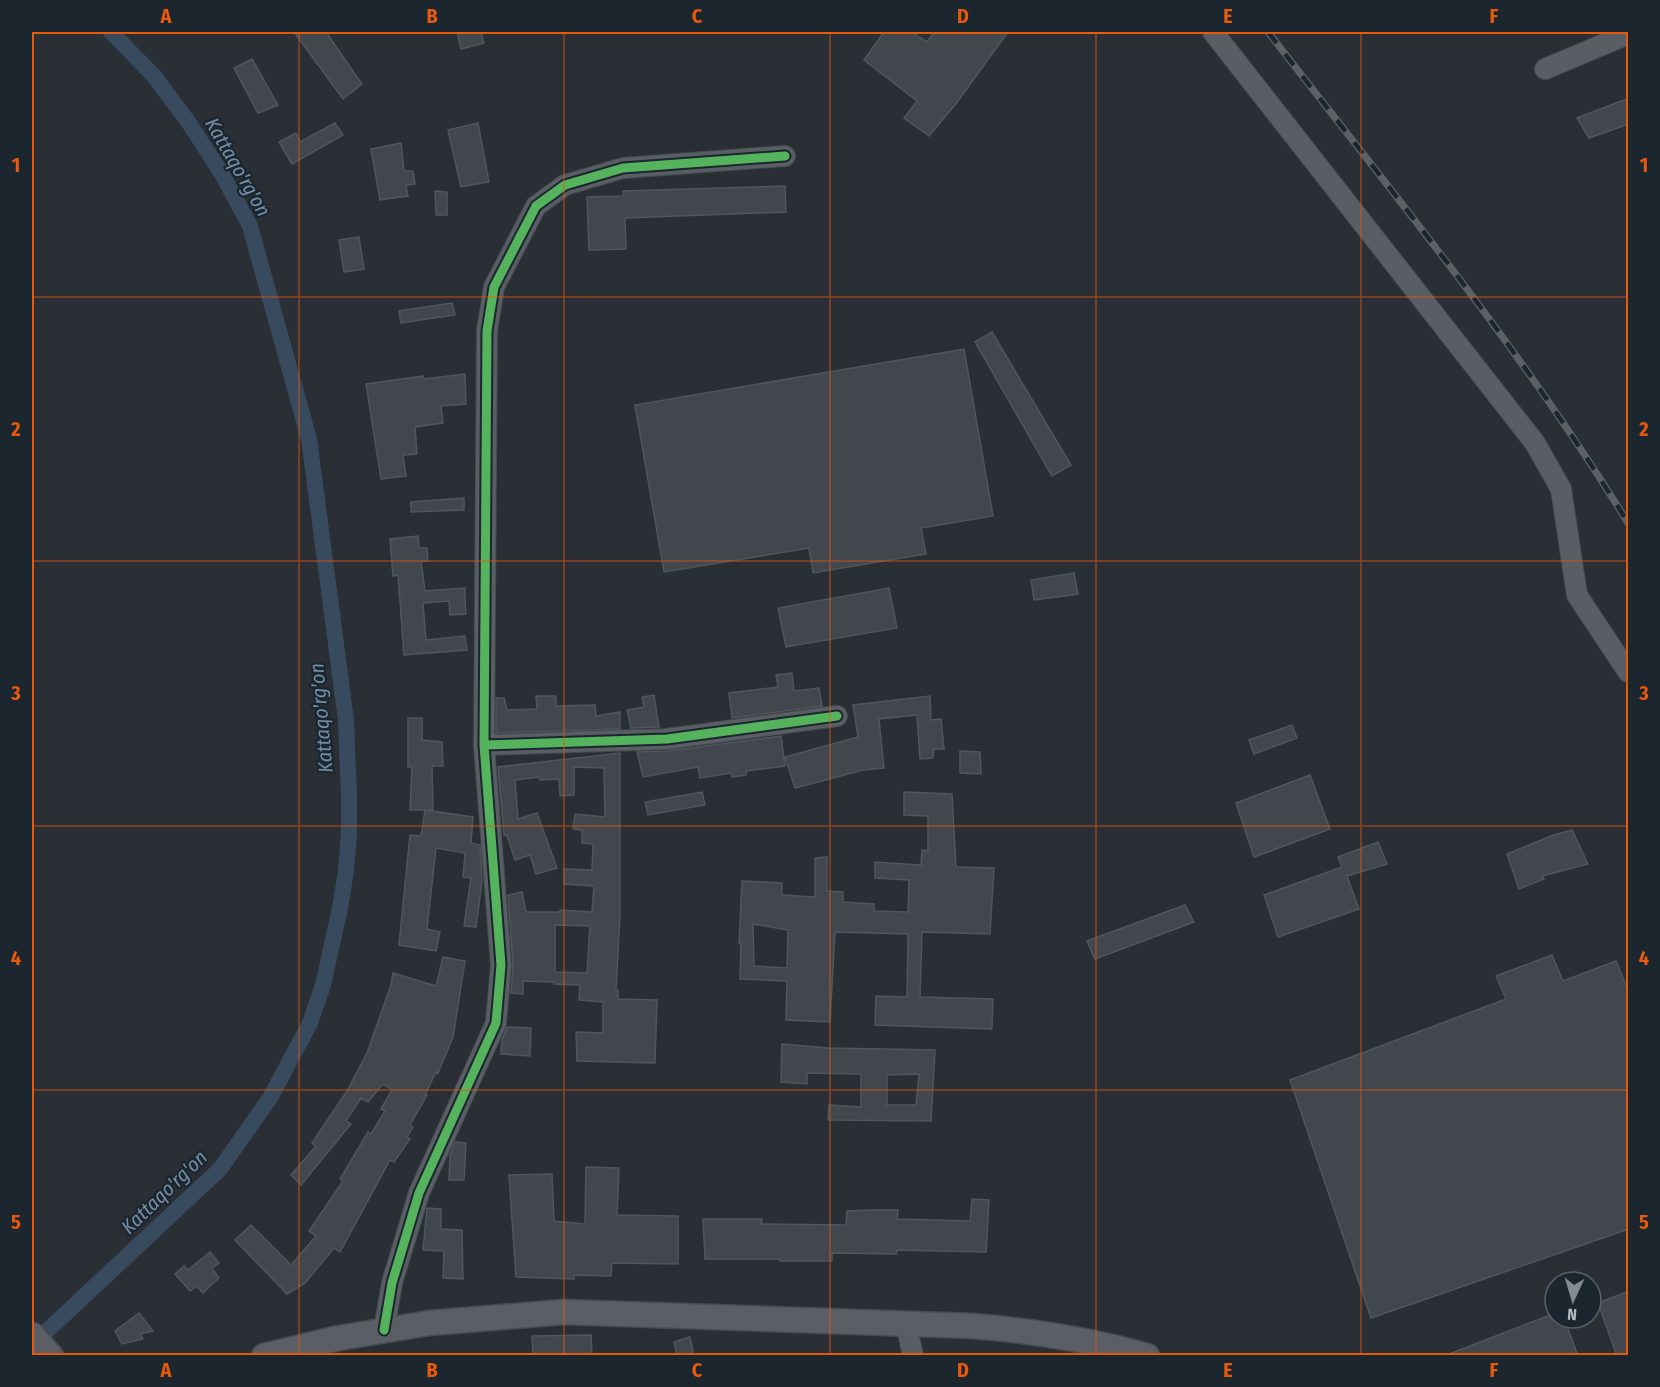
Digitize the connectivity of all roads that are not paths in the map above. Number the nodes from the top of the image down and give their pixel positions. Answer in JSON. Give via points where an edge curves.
{"nodes":[{"id":1,"x":1213,"y":32,"type":"edge"},
{"id":2,"x":1629,"y":34,"type":"edge"},
{"id":3,"x":1545,"y":69,"type":"dead end"},
{"id":4,"x":785,"y":156,"type":"dead end"},
{"id":5,"x":1629,"y":672,"type":"edge"},
{"id":6,"x":837,"y":716,"type":"dead end"},
{"id":7,"x":484,"y":745,"type":"junction"},
{"id":8,"x":906,"y":1323,"type":"junction"},
{"id":9,"x":384,"y":1330,"type":"junction"},
{"id":10,"x":32,"y":1335,"type":"edge"},
{"id":11,"x":51,"y":1356,"type":"edge"},
{"id":12,"x":264,"y":1356,"type":"edge"},
{"id":13,"x":913,"y":1356,"type":"edge"},
{"id":14,"x":1147,"y":1356,"type":"edge"}],
"edges":[{"from":1,"to":5,"type":"street","via":[[1535,443],[1561,489],[1577,595]]},
{"from":2,"to":3,"type":"street"},
{"from":4,"to":7,"type":"street","via":[[623,168],[565,185],[536,206],[520,236],[494,287],[487,331]]},
{"from":6,"to":7,"type":"street","via":[[667,739]]},
{"from":7,"to":9,"type":"street","via":[[501,965],[496,1023],[419,1193],[392,1283]]},
{"from":8,"to":9,"type":"main road","via":[[564,1312]]},
{"from":8,"to":13,"type":"street"},
{"from":8,"to":14,"type":"main road","via":[[1040,1332],[1104,1343]]},
{"from":9,"to":12,"type":"main road"},
{"from":10,"to":11,"type":"main road"}]}
